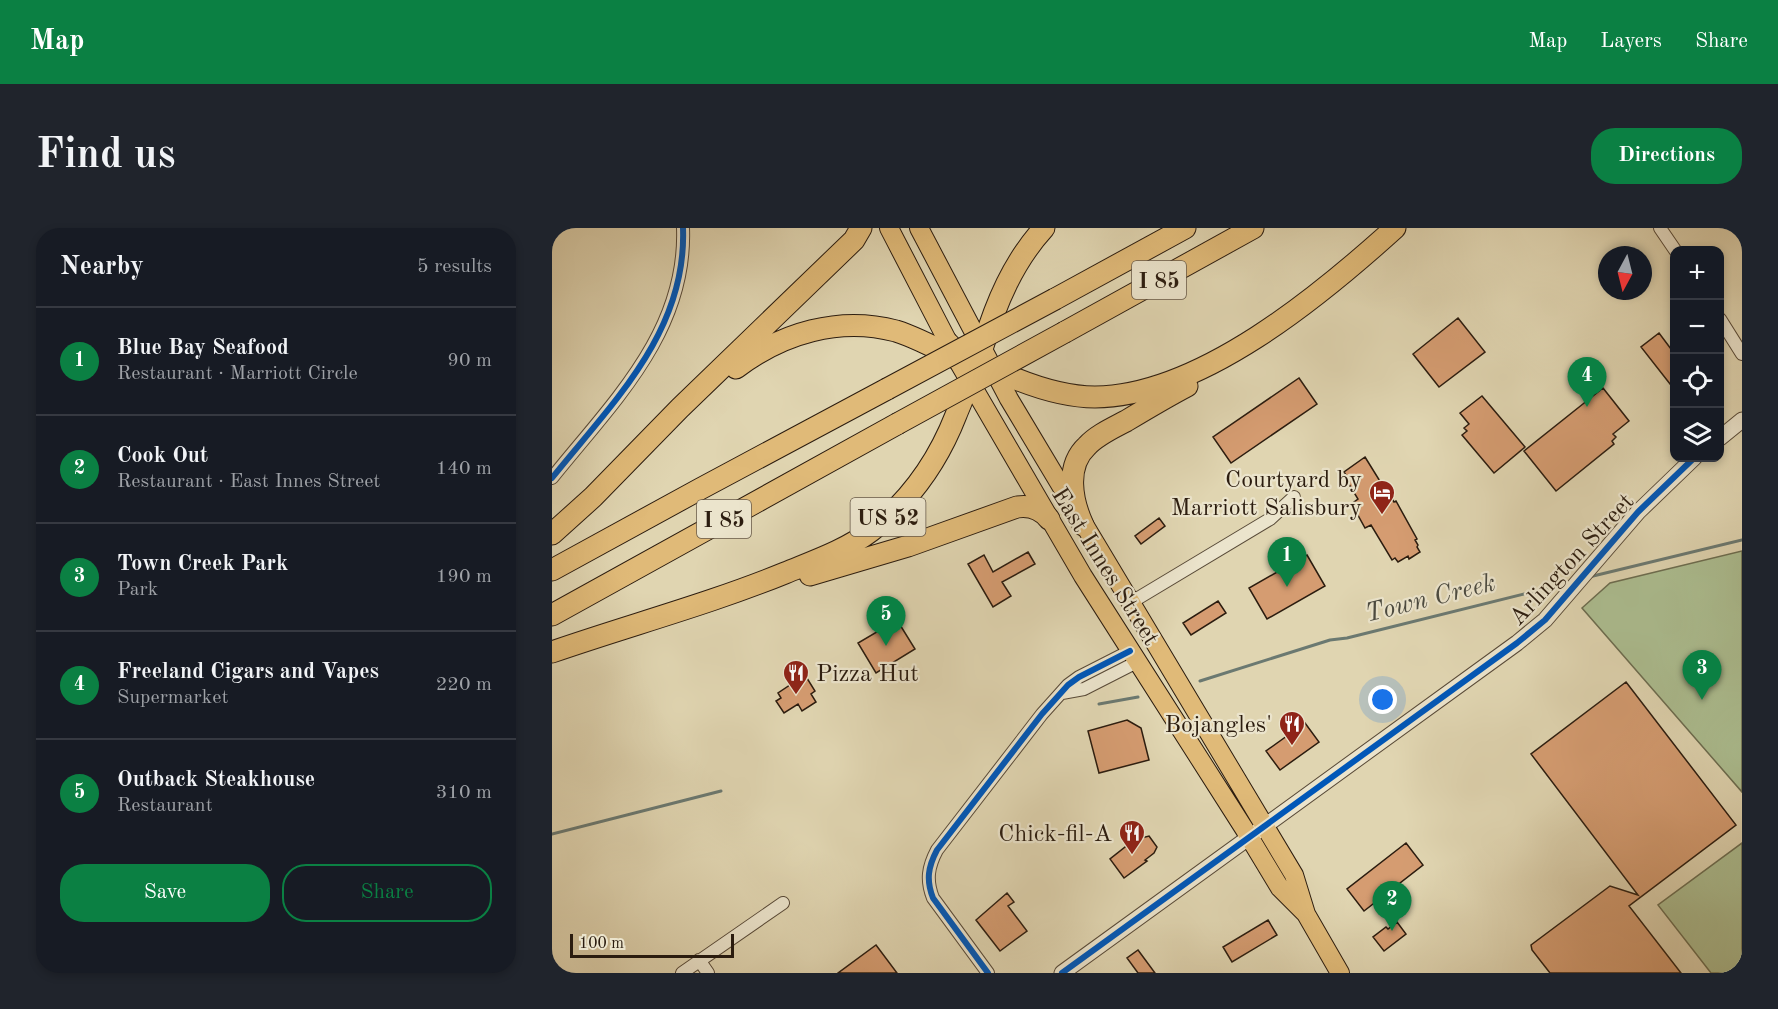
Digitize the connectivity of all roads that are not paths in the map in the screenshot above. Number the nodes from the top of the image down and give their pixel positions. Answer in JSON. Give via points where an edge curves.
{"nodes":[{"id":1,"x":683,"y":228,"type":"edge"},
{"id":2,"x":861,"y":228,"type":"edge"},
{"id":3,"x":889,"y":228,"type":"edge"},
{"id":4,"x":919,"y":228,"type":"edge"},
{"id":5,"x":1044,"y":228,"type":"edge"},
{"id":6,"x":1185,"y":228,"type":"edge"},
{"id":7,"x":1253,"y":228,"type":"edge"},
{"id":8,"x":1395,"y":228,"type":"edge"},
{"id":9,"x":1660,"y":228,"type":"edge"},
{"id":10,"x":1672,"y":246,"type":"edge"},
{"id":11,"x":1301,"y":307,"type":"junction"},
{"id":12,"x":1724,"y":327,"type":"edge"},
{"id":13,"x":1742,"y":354,"type":"edge"},
{"id":14,"x":976,"y":365,"type":"junction"},
{"id":15,"x":1742,"y":420,"type":"edge"},
{"id":16,"x":1724,"y":434,"type":"edge"},
{"id":17,"x":634,"y":457,"type":"junction"},
{"id":18,"x":1690,"y":462,"type":"edge"},
{"id":19,"x":552,"y":478,"type":"edge"},
{"id":20,"x":1294,"y":497,"type":"dead end"},
{"id":21,"x":1049,"y":519,"type":"junction"},
{"id":22,"x":1083,"y":525,"type":"junction"},
{"id":23,"x":552,"y":534,"type":"edge"},
{"id":24,"x":552,"y":570,"type":"edge"},
{"id":25,"x":1130,"y":603,"type":"junction"},
{"id":26,"x":702,"y":604,"type":"junction"},
{"id":27,"x":552,"y":615,"type":"edge"},
{"id":28,"x":552,"y":652,"type":"edge"},
{"id":29,"x":1134,"y":656,"type":"junction"},
{"id":30,"x":1266,"y":827,"type":"junction"},
{"id":31,"x":1250,"y":838,"type":"junction"},
{"id":32,"x":783,"y":903,"type":"dead end"},
{"id":33,"x":1306,"y":914,"type":"junction"},
{"id":34,"x":699,"y":960,"type":"junction"},
{"id":35,"x":682,"y":973,"type":"edge"},
{"id":36,"x":708,"y":973,"type":"edge"},
{"id":37,"x":988,"y":973,"type":"edge"},
{"id":38,"x":1062,"y":973,"type":"edge"},
{"id":39,"x":1340,"y":973,"type":"edge"}],
"edges":[{"from":1,"to":19,"type":"street","via":[[677,287],[661,333],[640,368]]},
{"from":2,"to":17,"type":"highway","via":[[854,240]]},
{"from":3,"to":14,"type":"main road","name":"East Innes Street"},
{"from":4,"to":14,"type":"main road","name":"East Innes Street"},
{"from":5,"to":14,"type":"highway","via":[[1009,278]]},
{"from":6,"to":24,"type":"highway","number":"I 85","bridge":true},
{"from":7,"to":27,"type":"highway","number":"I 85","bridge":true},
{"from":8,"to":11,"type":"highway"},
{"from":9,"to":10,"type":"street"},
{"from":11,"to":14,"type":"highway","via":[[1204,366],[1131,393],[1092,397],[1063,394]]},
{"from":11,"to":22,"type":"highway","via":[[1215,369],[1088,445],[1078,458],[1073,479]]},
{"from":12,"to":13,"type":"street"},
{"from":14,"to":17,"type":"highway","via":[[914,338],[876,328],[836,326],[798,334],[746,361]]},
{"from":14,"to":21,"type":"main road","name":"East Innes Street"},
{"from":14,"to":22,"type":"main road","name":"East Innes Street"},
{"from":14,"to":26,"type":"highway","number":"US 52","via":[[933,464],[881,523],[831,554]]},
{"from":15,"to":16,"type":"street"},
{"from":17,"to":23,"type":"highway"},
{"from":18,"to":30,"type":"street","name":"Arlington Street","via":[[1638,512],[1545,620]]},
{"from":20,"to":25,"type":"street","via":[[1277,515]]},
{"from":21,"to":26,"type":"highway","via":[[1035,508],[1017,507],[886,553]]},
{"from":21,"to":29,"type":"main road","name":"East Innes Street"},
{"from":22,"to":25,"type":"main road","name":"East Innes Street"},
{"from":25,"to":30,"type":"main road","name":"East Innes Street"},
{"from":26,"to":28,"type":"highway","number":"US 52"},
{"from":29,"to":31,"type":"main road","name":"East Innes Street"},
{"from":29,"to":37,"type":"street","via":[[1078,677],[1068,685],[937,850],[927,875],[928,887]]},
{"from":30,"to":31,"type":"street","name":"Arlington Street"},
{"from":30,"to":33,"type":"main road","name":"East Innes Street","via":[[1294,875]]},
{"from":31,"to":33,"type":"main road","name":"East Innes Street","via":[[1280,888]]},
{"from":31,"to":38,"type":"street","name":"Arlington Street"},
{"from":32,"to":34,"type":"street"},
{"from":33,"to":39,"type":"main road","name":"East Innes Street"},
{"from":34,"to":35,"type":"street"},
{"from":34,"to":36,"type":"street"}]}
